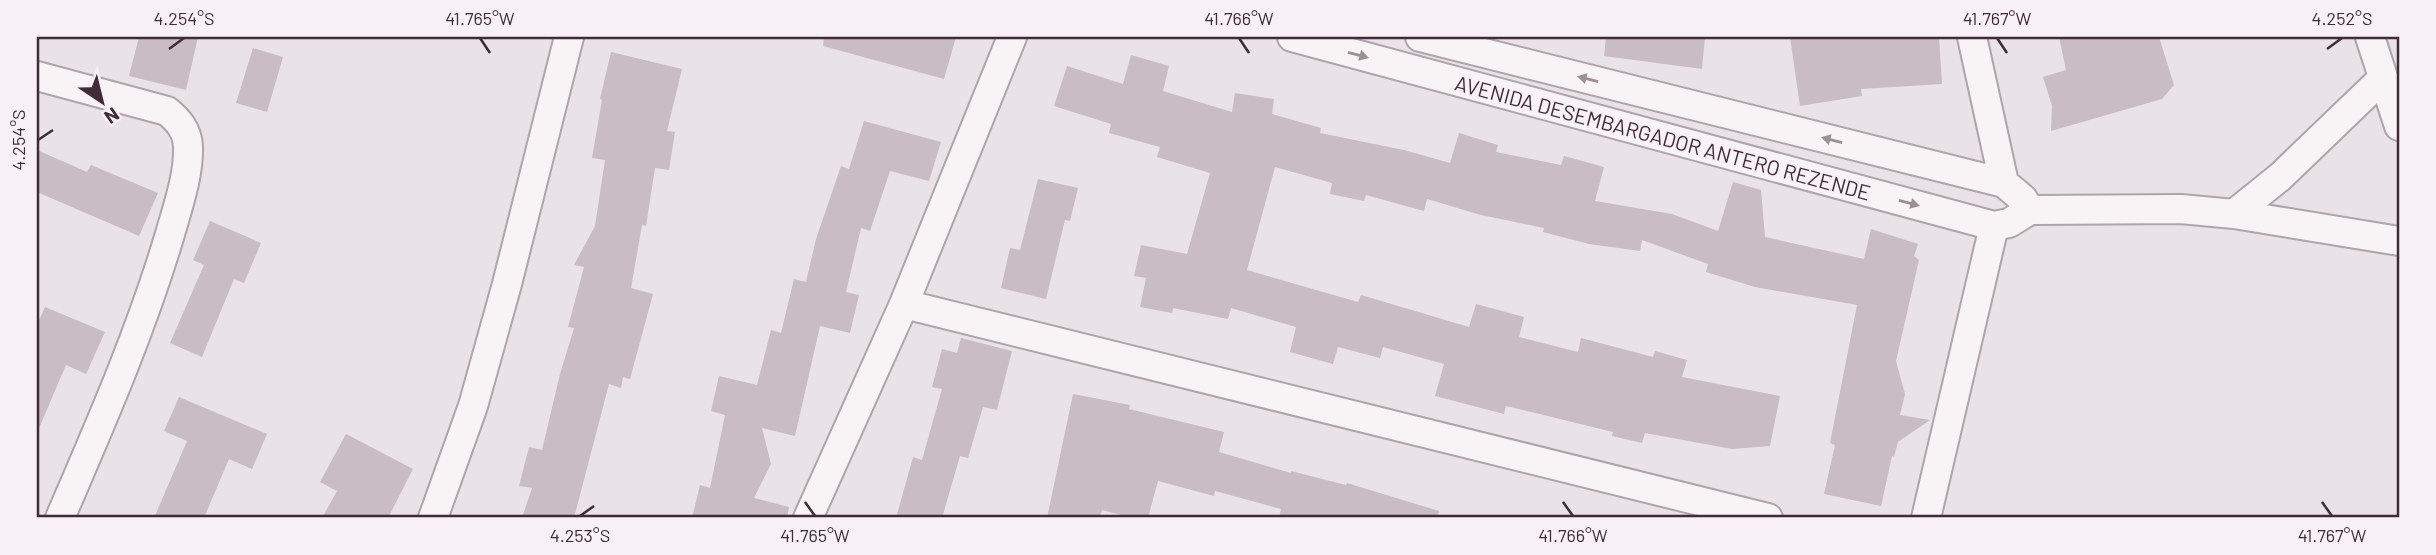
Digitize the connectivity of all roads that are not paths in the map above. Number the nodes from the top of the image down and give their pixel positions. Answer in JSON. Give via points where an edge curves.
{"nodes":[{"id":1,"x":569,"y":37,"type":"edge"},
{"id":2,"x":1012,"y":37,"type":"edge"},
{"id":3,"x":1292,"y":37,"type":"edge"},
{"id":4,"x":1420,"y":37,"type":"edge"},
{"id":5,"x":1972,"y":37,"type":"edge"},
{"id":6,"x":2370,"y":37,"type":"edge"},
{"id":7,"x":37,"y":76,"type":"edge"},
{"id":8,"x":2383,"y":78,"type":"junction"},
{"id":9,"x":1627,"y":89,"type":"junction"},
{"id":10,"x":1617,"y":125,"type":"junction"},
{"id":11,"x":2399,"y":126,"type":"edge"},
{"id":12,"x":2004,"y":183,"type":"junction"},
{"id":13,"x":2031,"y":209,"type":"junction"},
{"id":14,"x":2234,"y":214,"type":"junction"},
{"id":15,"x":1994,"y":226,"type":"junction"},
{"id":16,"x":2399,"y":241,"type":"edge"},
{"id":17,"x":904,"y":304,"type":"junction"},
{"id":18,"x":60,"y":518,"type":"edge"},
{"id":19,"x":433,"y":518,"type":"edge"},
{"id":20,"x":808,"y":518,"type":"edge"},
{"id":21,"x":1768,"y":518,"type":"edge"},
{"id":22,"x":1926,"y":518,"type":"edge"}],
"edges":[{"from":1,"to":19,"type":"street","via":[[477,394]]},
{"from":2,"to":17,"type":"street"},
{"from":3,"to":10,"type":"street","name":"AVENIDA DESEMBARGADOR ANTERO REZENDE","one_way":true},
{"from":9,"to":4,"type":"street","name":"AVENIDA DESEMBARGADOR ANTERO REZENDE","one_way":true},
{"from":5,"to":12,"type":"street"},
{"from":6,"to":8,"type":"street"},
{"from":7,"to":18,"type":"street","via":[[167,111],[181,123],[188,144],[181,194],[161,265]]},
{"from":8,"to":11,"type":"street"},
{"from":8,"to":14,"type":"street"},
{"from":9,"to":10,"type":"street"},
{"from":12,"to":9,"type":"street","name":"AVENIDA DESEMBARGADOR ANTERO REZENDE","one_way":true},
{"from":10,"to":15,"type":"street","name":"AVENIDA DESEMBARGADOR ANTERO REZENDE","one_way":true},
{"from":12,"to":13,"type":"street","name":"AVENIDA DESEMBARGADOR ANTERO REZENDE"},
{"from":13,"to":14,"type":"street","via":[[2181,209]]},
{"from":13,"to":15,"type":"street","via":[[2009,223]]},
{"from":14,"to":16,"type":"street"},
{"from":15,"to":22,"type":"street"},
{"from":17,"to":20,"type":"street"},
{"from":17,"to":21,"type":"street"}]}
